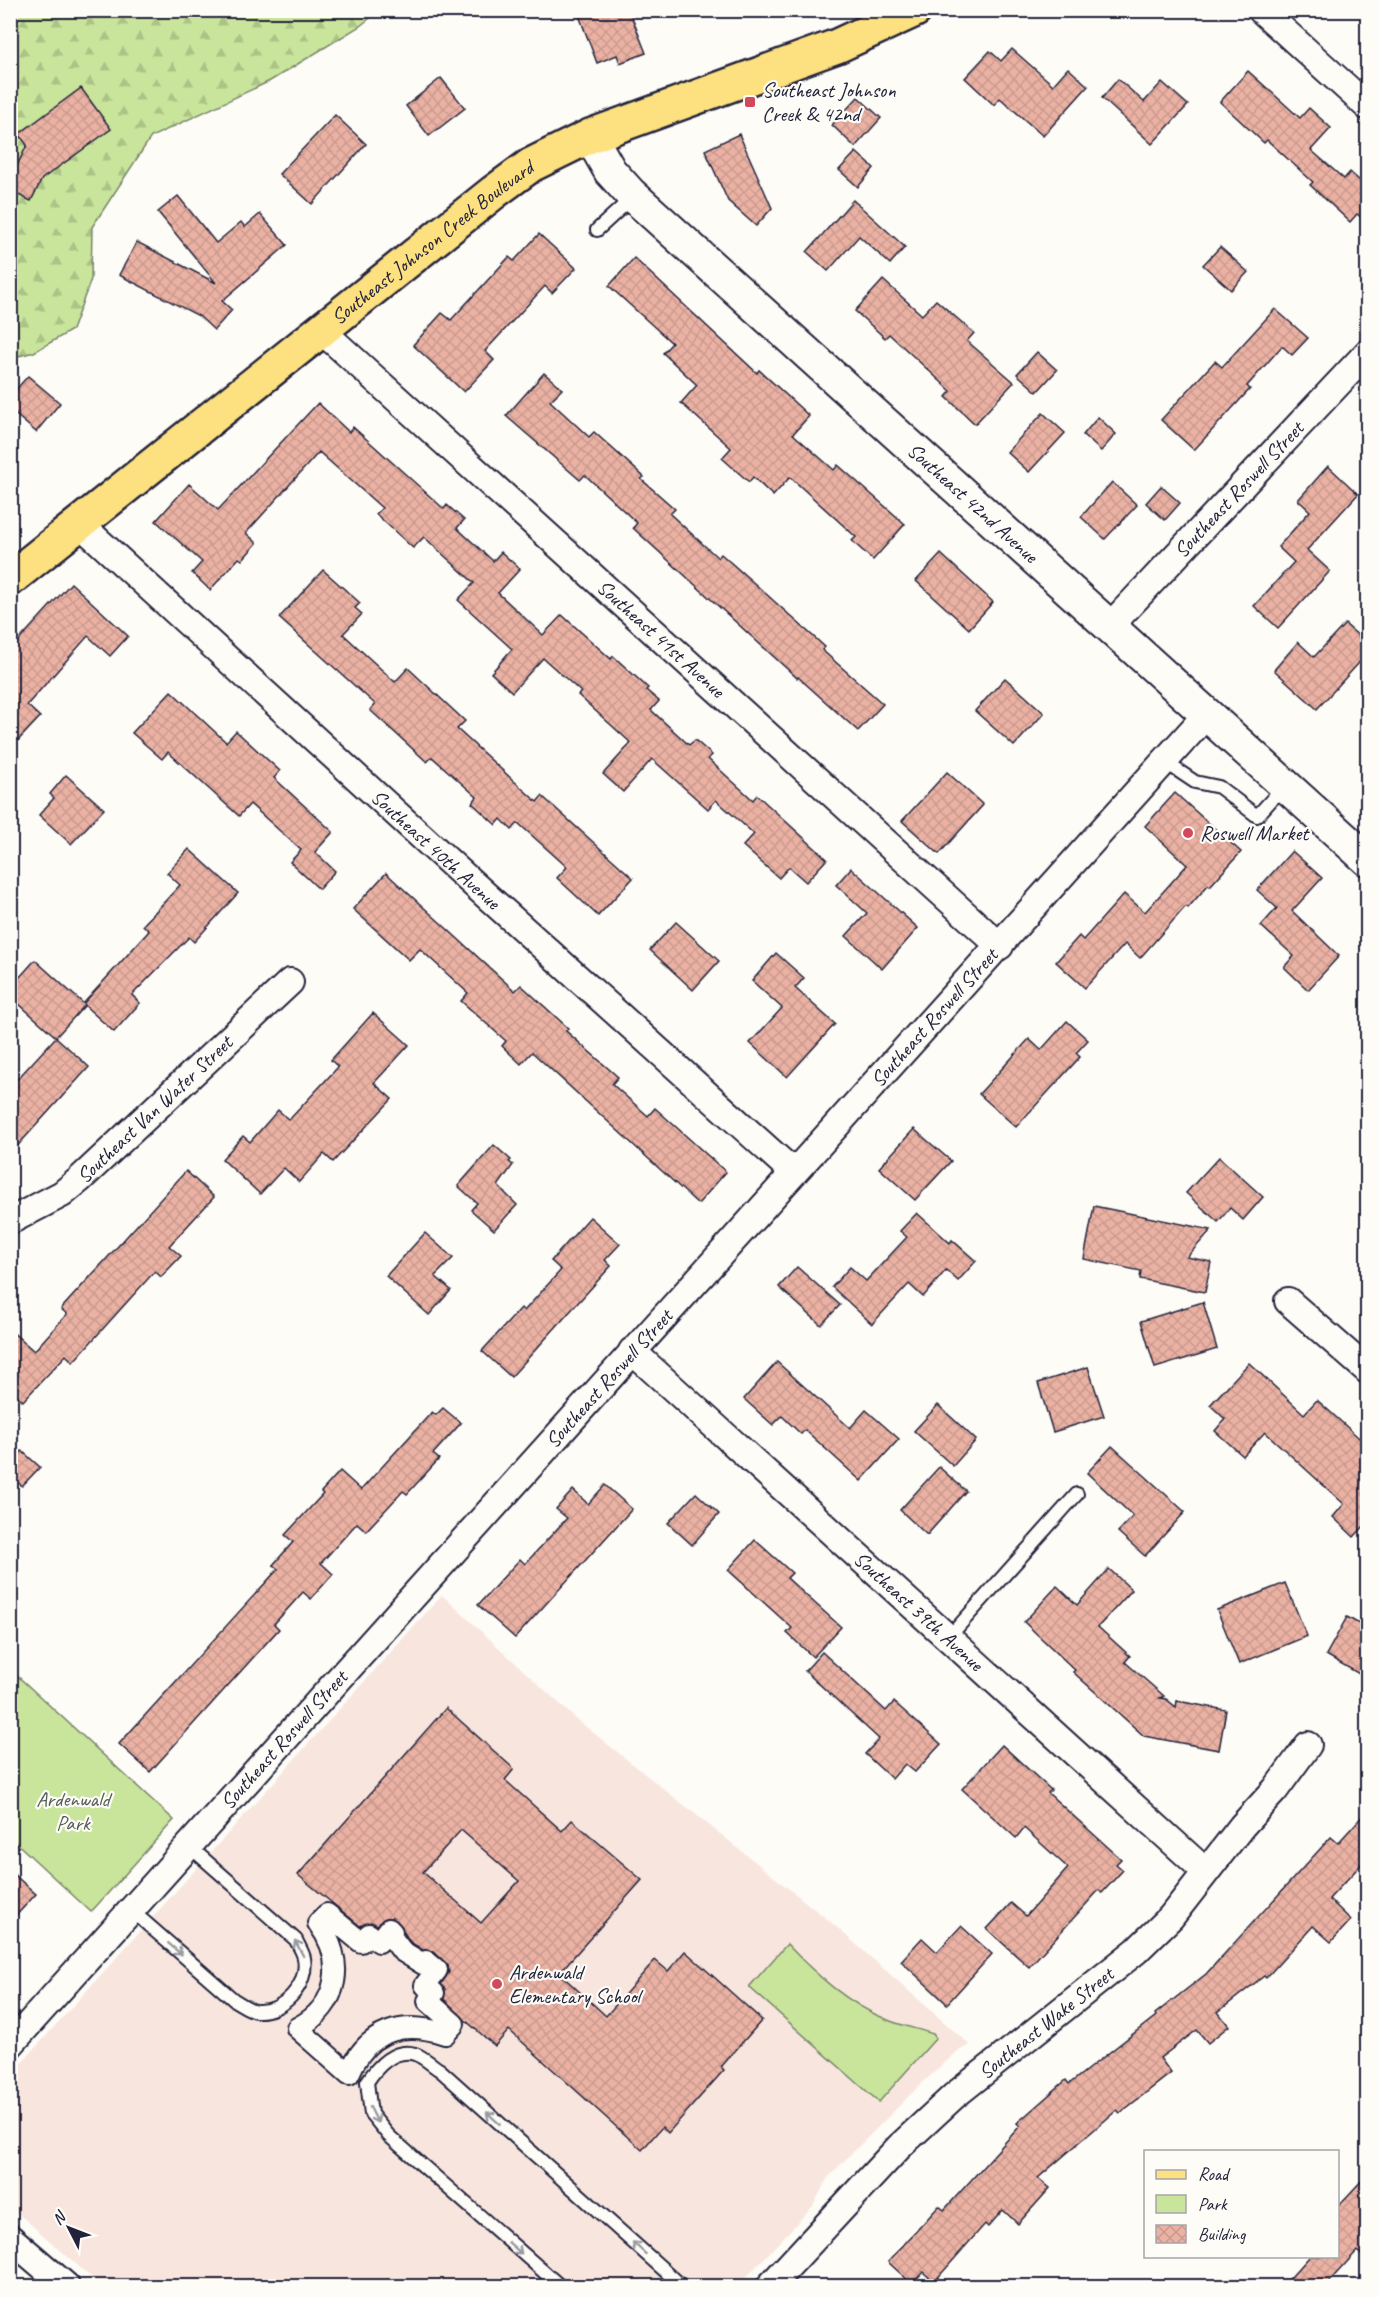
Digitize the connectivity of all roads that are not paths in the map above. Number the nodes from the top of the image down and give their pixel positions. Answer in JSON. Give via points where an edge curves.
{"nodes":[{"id":1,"x":915,"y":10,"type":"edge"},
{"id":2,"x":1261,"y":10,"type":"edge"},
{"id":3,"x":1368,"y":107,"type":"edge"},
{"id":4,"x":591,"y":136,"type":"junction"},
{"id":5,"x":634,"y":196,"type":"junction"},
{"id":6,"x":597,"y":230,"type":"dead end"},
{"id":7,"x":321,"y":330,"type":"junction"},
{"id":8,"x":1368,"y":352,"type":"edge"},
{"id":9,"x":80,"y":524,"type":"junction"},
{"id":10,"x":10,"y":579,"type":"edge"},
{"id":11,"x":1109,"y":627,"type":"junction"},
{"id":12,"x":1207,"y":714,"type":"junction"},
{"id":13,"x":1165,"y":762,"type":"junction"},
{"id":14,"x":1285,"y":785,"type":"junction"},
{"id":15,"x":1368,"y":860,"type":"edge"},
{"id":16,"x":1000,"y":946,"type":"junction"},
{"id":17,"x":290,"y":982,"type":"dead end"},
{"id":18,"x":793,"y":1172,"type":"junction"},
{"id":19,"x":10,"y":1221,"type":"edge"},
{"id":20,"x":1288,"y":1301,"type":"dead end"},
{"id":21,"x":632,"y":1352,"type":"junction"},
{"id":22,"x":1368,"y":1371,"type":"edge"},
{"id":23,"x":1077,"y":1494,"type":"dead end"},
{"id":24,"x":948,"y":1638,"type":"junction"},
{"id":25,"x":1308,"y":1745,"type":"dead end"},
{"id":26,"x":189,"y":1846,"type":"junction"},
{"id":27,"x":1205,"y":1872,"type":"junction"},
{"id":28,"x":131,"y":1910,"type":"junction"},
{"id":29,"x":297,"y":2028,"type":"joint"},
{"id":30,"x":10,"y":2045,"type":"edge"},
{"id":31,"x":10,"y":2238,"type":"edge"},
{"id":32,"x":66,"y":2286,"type":"edge"},
{"id":33,"x":560,"y":2286,"type":"edge"},
{"id":34,"x":682,"y":2286,"type":"edge"},
{"id":35,"x":770,"y":2286,"type":"edge"}],
"edges":[{"from":1,"to":4,"type":"main road","name":"Southeast Johnson Creek Boulevard","via":[[837,46]]},
{"from":2,"to":3,"type":"street"},
{"from":4,"to":5,"type":"street","name":"Southeast 42nd Avenue","via":[[610,171]]},
{"from":4,"to":7,"type":"main road","name":"Southeast Johnson Creek Boulevard","via":[[531,165]]},
{"from":5,"to":6,"type":"lane"},
{"from":5,"to":11,"type":"street","name":"Southeast 42nd Avenue"},
{"from":7,"to":9,"type":"main road","name":"Southeast Johnson Creek Boulevard"},
{"from":7,"to":16,"type":"street","name":"Southeast 41st Avenue"},
{"from":8,"to":11,"type":"street","name":"Southeast Roswell Street"},
{"from":9,"to":10,"type":"main road","name":"Southeast Johnson Creek Boulevard"},
{"from":9,"to":18,"type":"street","name":"Southeast 40th Avenue"},
{"from":11,"to":12,"type":"street","name":"Southeast 42nd Avenue"},
{"from":12,"to":13,"type":"street","name":"Southeast Roswell Street"},
{"from":12,"to":14,"type":"street","name":"Southeast 42nd Avenue"},
{"from":13,"to":14,"type":"lane","via":[[1195,782],[1220,787],[1257,816]]},
{"from":13,"to":16,"type":"street","name":"Southeast Roswell Street"},
{"from":14,"to":15,"type":"street","name":"Southeast 42nd Avenue"},
{"from":16,"to":18,"type":"street","name":"Southeast Roswell Street"},
{"from":17,"to":19,"type":"street","name":"Southeast Van Water Street","via":[[79,1180],[62,1194]]},
{"from":18,"to":21,"type":"street","name":"Southeast Roswell Street"},
{"from":20,"to":22,"type":"street"},
{"from":21,"to":24,"type":"street","name":"Southeast 39th Avenue"},
{"from":21,"to":26,"type":"street","name":"Southeast Roswell Street"},
{"from":23,"to":24,"type":"lane"},
{"from":24,"to":27,"type":"street","name":"Southeast 39th Avenue"},
{"from":25,"to":27,"type":"street","name":"Southeast Wake Street"},
{"from":26,"to":28,"type":"street","name":"Southeast Roswell Street"},
{"from":28,"to":26,"type":"lane","one_way":true,"via":[[234,2000],[254,2011],[272,2009],[292,1996],[301,1981],[304,1957],[296,1940]]},
{"from":27,"to":35,"type":"street","name":"Southeast Wake Street","via":[[1171,1917],[1136,1951],[954,2096],[907,2140]]},
{"from":28,"to":30,"type":"street","name":"Southeast Roswell Street"},
{"from":29,"to":29,"type":"street","via":[[349,2074],[363,2050],[383,2034],[415,2027],[445,2034],[454,2024],[428,2001],[434,1993],[425,1985],[437,1970],[402,1951],[389,1929],[379,1942],[369,1934],[361,1942],[327,1914],[318,1923],[334,1951],[334,1984],[322,2007]]},
{"from":31,"to":32,"type":"street"},
{"from":34,"to":33,"type":"lane","one_way":true,"via":[[440,2070],[415,2054],[386,2060],[367,2082],[370,2114],[388,2136]]}]}
